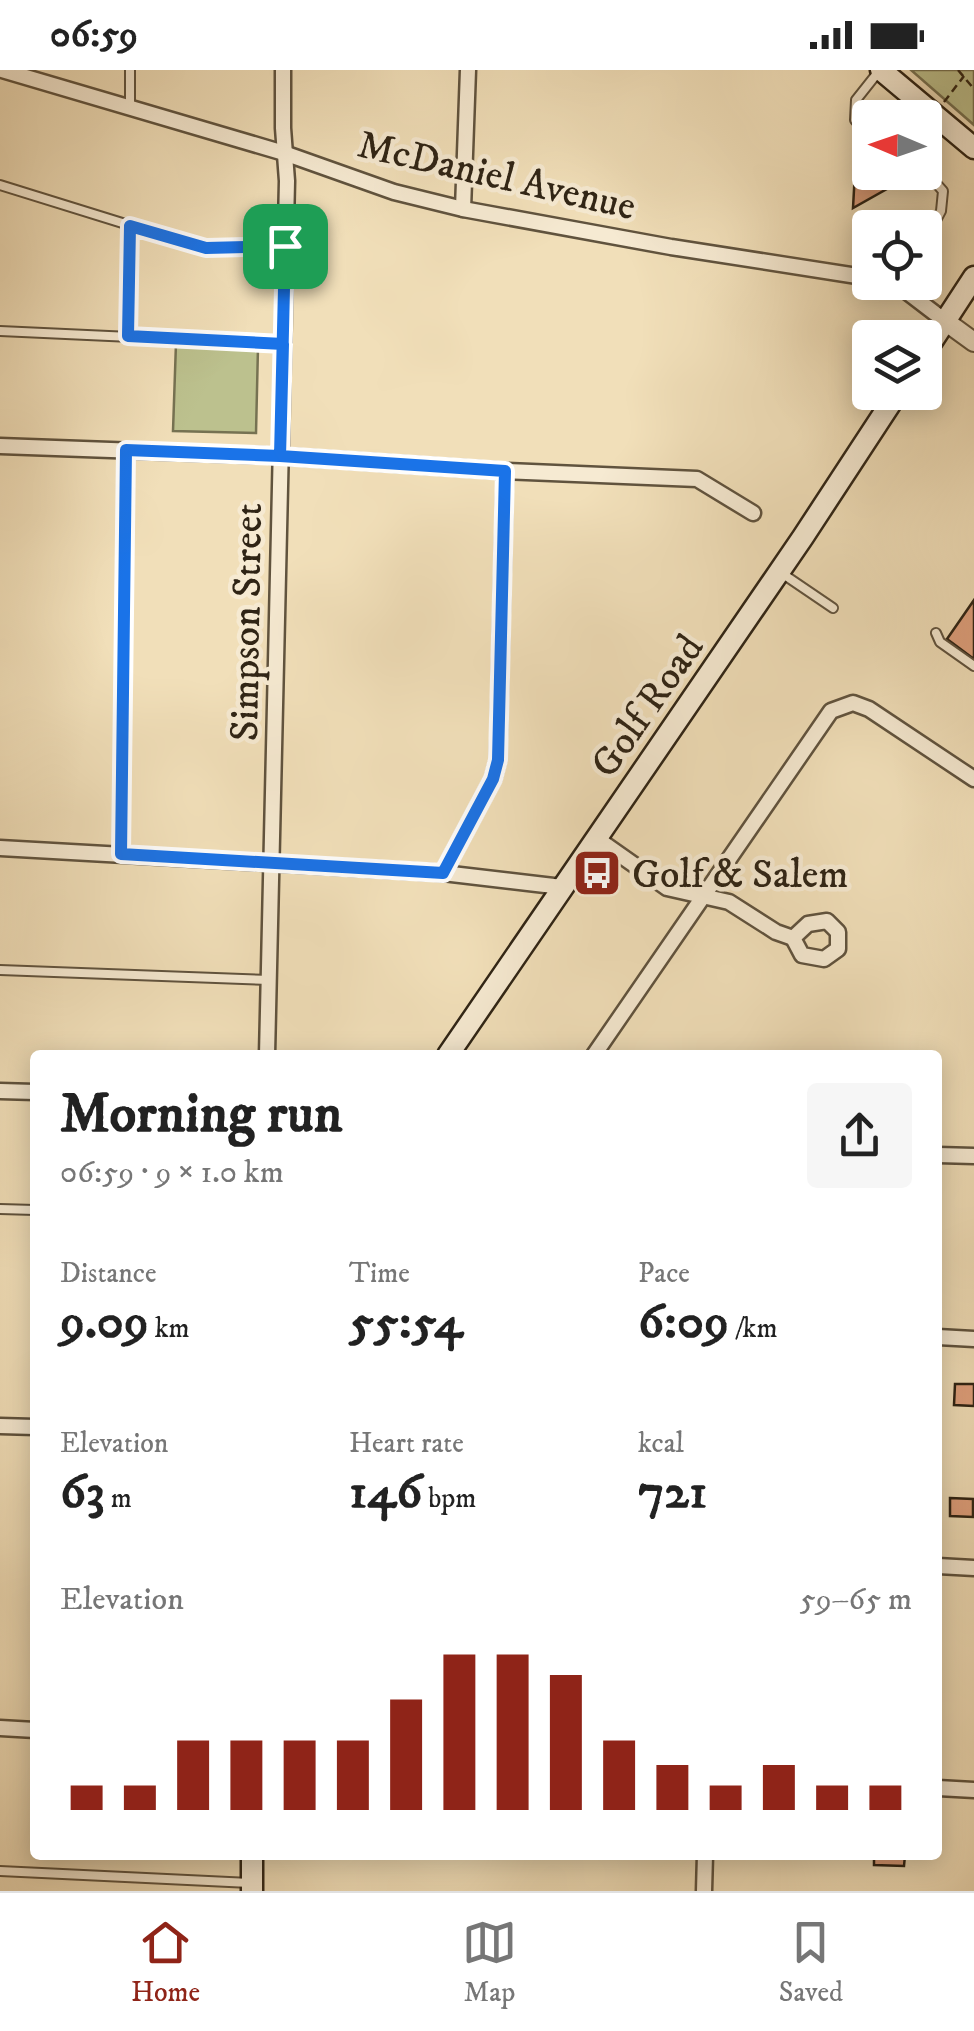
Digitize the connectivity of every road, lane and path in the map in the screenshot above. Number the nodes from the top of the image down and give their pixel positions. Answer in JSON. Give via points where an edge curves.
{"nodes":[{"id":1,"x":2,"y":70,"type":"edge"},
{"id":2,"x":130,"y":70,"type":"edge"},
{"id":3,"x":284,"y":70,"type":"edge"},
{"id":4,"x":468,"y":70,"type":"edge"},
{"id":5,"x":880,"y":70,"type":"edge"},
{"id":6,"x":958,"y":70,"type":"edge"},
{"id":7,"x":964,"y":76,"type":"junction"},
{"id":8,"x":974,"y":90,"type":"edge"},
{"id":9,"x":856,"y":100,"type":"edge"},
{"id":10,"x":915,"y":100,"type":"edge"},
{"id":11,"x":942,"y":105,"type":"edge"},
{"id":12,"x":130,"y":108,"type":"junction"},
{"id":13,"x":942,"y":122,"type":"edge"},
{"id":14,"x":974,"y":148,"type":"edge"},
{"id":15,"x":284,"y":153,"type":"junction"},
{"id":16,"x":0,"y":186,"type":"edge"},
{"id":17,"x":464,"y":209,"type":"junction"},
{"id":18,"x":130,"y":226,"type":"junction"},
{"id":19,"x":285,"y":246,"type":"junction"},
{"id":20,"x":852,"y":275,"type":"edge"},
{"id":21,"x":974,"y":279,"type":"edge"},
{"id":22,"x":918,"y":300,"type":"edge"},
{"id":23,"x":945,"y":321,"type":"junction"},
{"id":24,"x":942,"y":326,"type":"edge"},
{"id":25,"x":0,"y":331,"type":"edge"},
{"id":26,"x":128,"y":336,"type":"junction"},
{"id":27,"x":974,"y":342,"type":"edge"},
{"id":28,"x":283,"y":344,"type":"junction"},
{"id":29,"x":886,"y":410,"type":"edge"},
{"id":30,"x":0,"y":446,"type":"edge"},
{"id":31,"x":126,"y":450,"type":"junction"},
{"id":32,"x":280,"y":456,"type":"junction"},
{"id":33,"x":505,"y":471,"type":"junction"},
{"id":34,"x":754,"y":513,"type":"dead end"},
{"id":35,"x":780,"y":572,"type":"junction"},
{"id":36,"x":833,"y":608,"type":"dead end"},
{"id":37,"x":936,"y":633,"type":"dead end"},
{"id":38,"x":974,"y":666,"type":"edge"},
{"id":39,"x":974,"y":779,"type":"edge"},
{"id":40,"x":596,"y":838,"type":"junction"},
{"id":41,"x":0,"y":848,"type":"edge"},
{"id":42,"x":121,"y":854,"type":"junction"},
{"id":43,"x":273,"y":862,"type":"junction"},
{"id":44,"x":443,"y":873,"type":"junction"},
{"id":45,"x":562,"y":888,"type":"junction"},
{"id":46,"x":703,"y":895,"type":"junction"},
{"id":47,"x":793,"y":938,"type":"dead end"},
{"id":48,"x":0,"y":970,"type":"edge"},
{"id":49,"x":270,"y":980,"type":"junction"},
{"id":50,"x":268,"y":1050,"type":"edge"},
{"id":51,"x":451,"y":1050,"type":"edge"},
{"id":52,"x":597,"y":1050,"type":"edge"},
{"id":53,"x":0,"y":1091,"type":"edge"},
{"id":54,"x":30,"y":1092,"type":"edge"},
{"id":55,"x":942,"y":1155,"type":"edge"},
{"id":56,"x":974,"y":1156,"type":"edge"},
{"id":57,"x":0,"y":1209,"type":"edge"},
{"id":58,"x":30,"y":1210,"type":"edge"},
{"id":59,"x":942,"y":1337,"type":"edge"},
{"id":60,"x":974,"y":1339,"type":"edge"},
{"id":61,"x":0,"y":1426,"type":"edge"},
{"id":62,"x":30,"y":1427,"type":"edge"},
{"id":63,"x":942,"y":1566,"type":"edge"},
{"id":64,"x":974,"y":1568,"type":"edge"},
{"id":65,"x":0,"y":1728,"type":"edge"},
{"id":66,"x":30,"y":1730,"type":"edge"},
{"id":67,"x":942,"y":1788,"type":"edge"},
{"id":68,"x":974,"y":1790,"type":"edge"},
{"id":69,"x":252,"y":1860,"type":"edge"},
{"id":70,"x":705,"y":1860,"type":"edge"},
{"id":71,"x":0,"y":1871,"type":"edge"},
{"id":72,"x":252,"y":1887,"type":"edge"},
{"id":73,"x":704,"y":1891,"type":"edge"}],
"edges":[{"from":1,"to":12,"type":"street","name":"McDaniel Avenue"},
{"from":2,"to":12,"type":"lane"},
{"from":3,"to":15,"type":"street","name":"Simpson Street"},
{"from":4,"to":17,"type":"street"},
{"from":5,"to":9,"type":"lane"},
{"from":5,"to":10,"type":"main road"},
{"from":6,"to":7,"type":"path"},
{"from":7,"to":8,"type":"path"},
{"from":7,"to":11,"type":"path"},
{"from":12,"to":15,"type":"street","name":"McDaniel Avenue"},
{"from":13,"to":14,"type":"main road"},
{"from":15,"to":17,"type":"street","name":"McDaniel Avenue"},
{"from":15,"to":19,"type":"street","name":"Simpson Street"},
{"from":16,"to":18,"type":"lane"},
{"from":17,"to":20,"type":"street","name":"McDaniel Avenue"},
{"from":18,"to":19,"type":"lane","via":[[206,248]]},
{"from":18,"to":26,"type":"lane"},
{"from":19,"to":28,"type":"street","name":"Simpson Street"},
{"from":21,"to":23,"type":"main road"},
{"from":22,"to":23,"type":"street"},
{"from":23,"to":24,"type":"main road"},
{"from":23,"to":27,"type":"street"},
{"from":25,"to":26,"type":"lane"},
{"from":26,"to":28,"type":"lane"},
{"from":28,"to":32,"type":"street","name":"Simpson Street"},
{"from":29,"to":35,"type":"main road","name":"Golf Road"},
{"from":30,"to":31,"type":"street"},
{"from":31,"to":32,"type":"street"},
{"from":31,"to":42,"type":"lane"},
{"from":32,"to":33,"type":"street"},
{"from":32,"to":43,"type":"street","name":"Simpson Street"},
{"from":33,"to":34,"type":"street","via":[[698,479]]},
{"from":33,"to":44,"type":"street","via":[[498,760]]},
{"from":35,"to":36,"type":"lane"},
{"from":35,"to":40,"type":"main road","name":"Golf Road"},
{"from":37,"to":38,"type":"lane"},
{"from":39,"to":46,"type":"street","via":[[870,708],[839,706]]},
{"from":40,"to":45,"type":"main road","name":"Golf Road"},
{"from":40,"to":46,"type":"street","via":[[667,888]]},
{"from":41,"to":42,"type":"street"},
{"from":42,"to":43,"type":"street"},
{"from":43,"to":44,"type":"street"},
{"from":43,"to":49,"type":"street","name":"Simpson Street"},
{"from":44,"to":45,"type":"street"},
{"from":45,"to":51,"type":"main road","name":"Golf Road"},
{"from":46,"to":47,"type":"street"},
{"from":46,"to":52,"type":"street"},
{"from":48,"to":49,"type":"lane"},
{"from":49,"to":50,"type":"street","name":"Simpson Street"},
{"from":53,"to":54,"type":"street"},
{"from":55,"to":56,"type":"street"},
{"from":57,"to":58,"type":"lane"},
{"from":59,"to":60,"type":"street"},
{"from":61,"to":62,"type":"street"},
{"from":63,"to":64,"type":"street"},
{"from":65,"to":66,"type":"street"},
{"from":67,"to":68,"type":"street"},
{"from":69,"to":72,"type":"main road"},
{"from":70,"to":73,"type":"street"},
{"from":71,"to":72,"type":"lane"}]}
